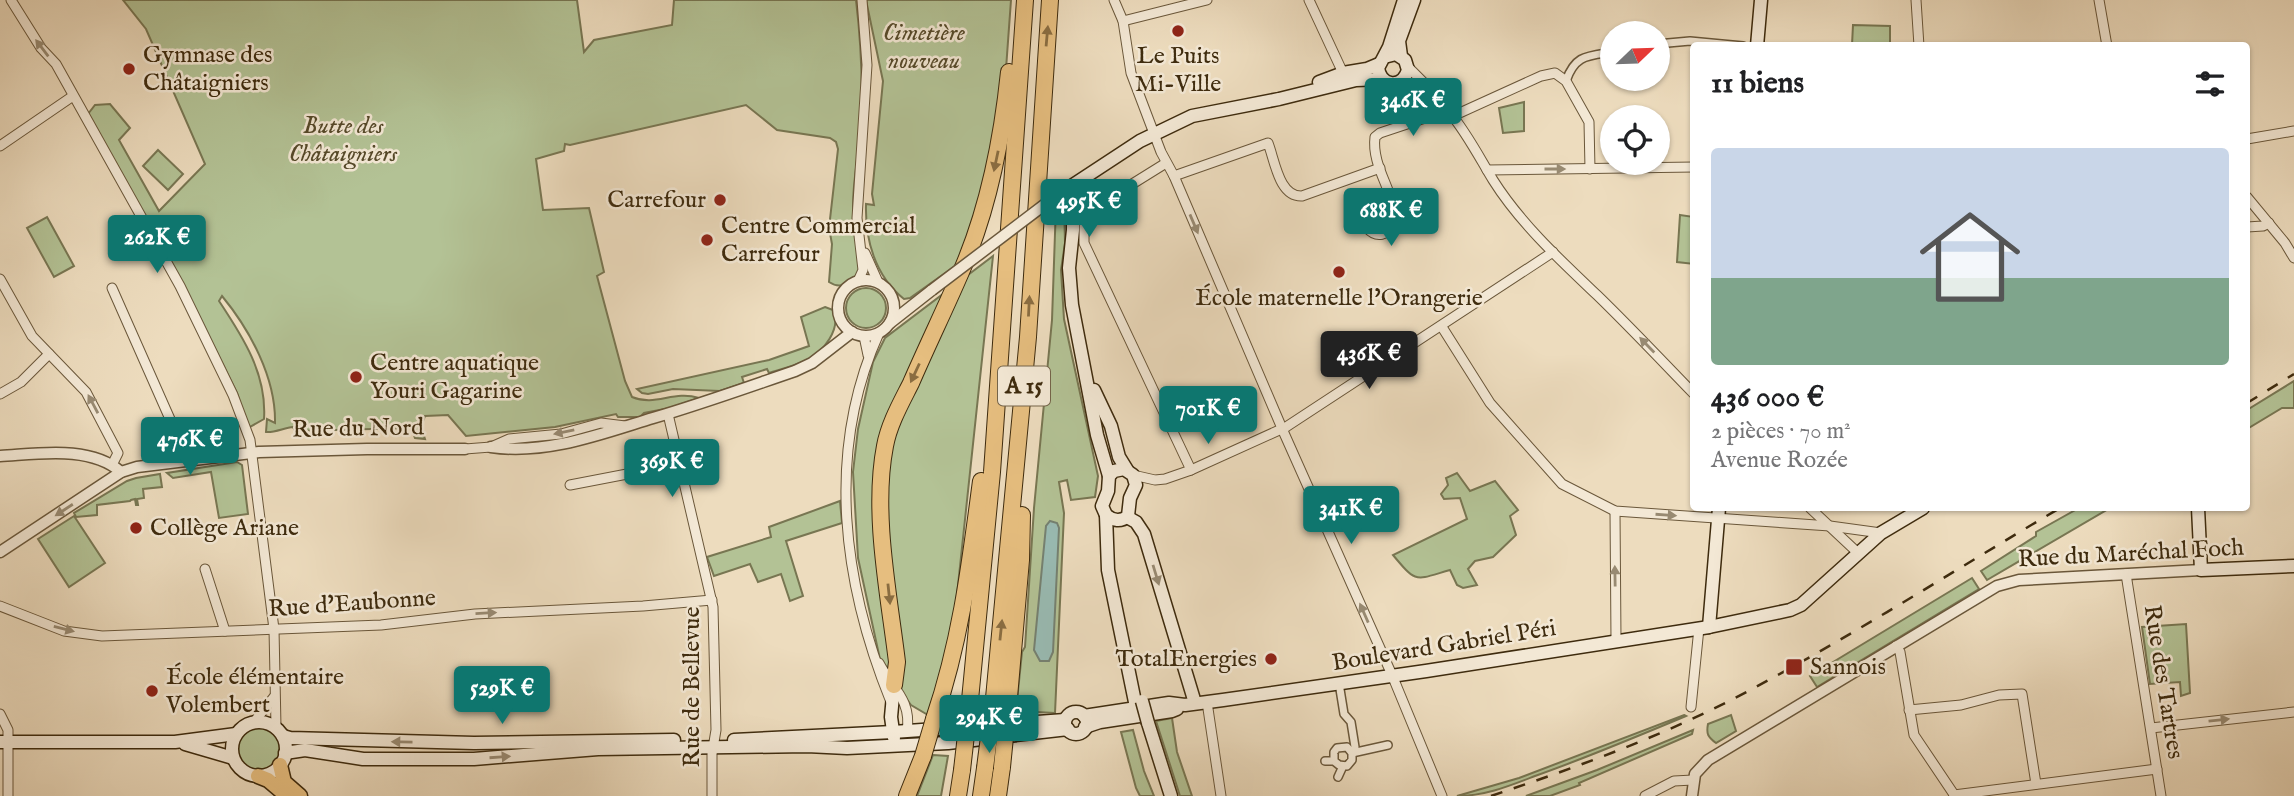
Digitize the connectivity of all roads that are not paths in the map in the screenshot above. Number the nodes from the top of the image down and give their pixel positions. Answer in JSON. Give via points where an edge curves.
{"nodes":[{"id":1,"x":11,"y":0,"type":"edge"},
{"id":2,"x":862,"y":0,"type":"edge"},
{"id":3,"x":1025,"y":0,"type":"edge"},
{"id":4,"x":1050,"y":0,"type":"edge"},
{"id":5,"x":1114,"y":0,"type":"edge"},
{"id":6,"x":1207,"y":0,"type":"edge"},
{"id":7,"x":1309,"y":0,"type":"edge"},
{"id":8,"x":1404,"y":0,"type":"edge"},
{"id":9,"x":1414,"y":0,"type":"edge"},
{"id":10,"x":1916,"y":0,"type":"edge"},
{"id":11,"x":2099,"y":0,"type":"edge"},
{"id":12,"x":1759,"y":1,"type":"edge"},
{"id":13,"x":1123,"y":21,"type":"junction"},
{"id":14,"x":1701,"y":42,"type":"edge"},
{"id":15,"x":1758,"y":42,"type":"edge"},
{"id":16,"x":1919,"y":42,"type":"edge"},
{"id":17,"x":2106,"y":42,"type":"edge"},
{"id":18,"x":1670,"y":43,"type":"edge"},
{"id":19,"x":1021,"y":51,"type":"junction"},
{"id":20,"x":1600,"y":54,"type":"edge"},
{"id":21,"x":1381,"y":61,"type":"junction"},
{"id":22,"x":1404,"y":62,"type":"junction"},
{"id":23,"x":1343,"y":73,"type":"junction"},
{"id":24,"x":1382,"y":79,"type":"junction"},
{"id":25,"x":1356,"y":80,"type":"junction"},
{"id":26,"x":1401,"y":81,"type":"junction"},
{"id":27,"x":1566,"y":81,"type":"junction"},
{"id":28,"x":72,"y":96,"type":"junction"},
{"id":29,"x":1283,"y":97,"type":"junction"},
{"id":30,"x":1439,"y":102,"type":"junction"},
{"id":31,"x":1451,"y":113,"type":"junction"},
{"id":32,"x":2294,"y":131,"type":"edge"},
{"id":33,"x":1154,"y":133,"type":"junction"},
{"id":34,"x":2250,"y":138,"type":"edge"},
{"id":35,"x":0,"y":146,"type":"edge"},
{"id":36,"x":1166,"y":163,"type":"junction"},
{"id":37,"x":1690,"y":167,"type":"edge"},
{"id":38,"x":1380,"y":168,"type":"junction"},
{"id":39,"x":1590,"y":169,"type":"junction"},
{"id":40,"x":1487,"y":170,"type":"junction"},
{"id":41,"x":1174,"y":176,"type":"junction"},
{"id":42,"x":1073,"y":185,"type":"junction"},
{"id":43,"x":2250,"y":201,"type":"edge"},
{"id":44,"x":1395,"y":217,"type":"dead end"},
{"id":45,"x":2269,"y":223,"type":"junction"},
{"id":46,"x":2250,"y":227,"type":"edge"},
{"id":47,"x":2290,"y":241,"type":"edge"},
{"id":48,"x":861,"y":245,"type":"junction"},
{"id":49,"x":1553,"y":252,"type":"junction"},
{"id":50,"x":2294,"y":258,"type":"edge"},
{"id":51,"x":0,"y":279,"type":"edge"},
{"id":52,"x":858,"y":281,"type":"junction"},
{"id":53,"x":877,"y":282,"type":"junction"},
{"id":54,"x":112,"y":288,"type":"dead end"},
{"id":55,"x":4,"y":297,"type":"edge"},
{"id":56,"x":894,"y":301,"type":"junction"},
{"id":57,"x":916,"y":304,"type":"junction"},
{"id":58,"x":841,"y":320,"type":"junction"},
{"id":59,"x":890,"y":324,"type":"junction"},
{"id":60,"x":1442,"y":327,"type":"junction"},
{"id":61,"x":852,"y":332,"type":"junction"},
{"id":62,"x":879,"y":333,"type":"junction"},
{"id":63,"x":864,"y":336,"type":"junction"},
{"id":64,"x":1079,"y":346,"type":"junction"},
{"id":65,"x":825,"y":352,"type":"junction"},
{"id":66,"x":49,"y":354,"type":"junction"},
{"id":67,"x":868,"y":360,"type":"junction"},
{"id":68,"x":998,"y":361,"type":"junction"},
{"id":69,"x":1690,"y":390,"type":"edge"},
{"id":70,"x":0,"y":394,"type":"edge"},
{"id":71,"x":668,"y":414,"type":"junction"},
{"id":72,"x":1282,"y":429,"type":"junction"},
{"id":73,"x":491,"y":447,"type":"joint"},
{"id":74,"x":466,"y":449,"type":"joint"},
{"id":75,"x":118,"y":453,"type":"junction"},
{"id":76,"x":252,"y":453,"type":"junction"},
{"id":77,"x":0,"y":456,"type":"edge"},
{"id":78,"x":189,"y":461,"type":"junction"},
{"id":79,"x":679,"y":464,"type":"junction"},
{"id":80,"x":136,"y":467,"type":"junction"},
{"id":81,"x":117,"y":469,"type":"junction"},
{"id":82,"x":1191,"y":470,"type":"junction"},
{"id":83,"x":1130,"y":472,"type":"junction"},
{"id":84,"x":1109,"y":476,"type":"junction"},
{"id":85,"x":570,"y":485,"type":"dead end"},
{"id":86,"x":1615,"y":511,"type":"junction"},
{"id":87,"x":1813,"y":511,"type":"edge"},
{"id":88,"x":1918,"y":511,"type":"edge"},
{"id":89,"x":2198,"y":511,"type":"edge"},
{"id":90,"x":1719,"y":513,"type":"edge"},
{"id":91,"x":1106,"y":515,"type":"junction"},
{"id":92,"x":1125,"y":518,"type":"junction"},
{"id":93,"x":1830,"y":526,"type":"junction"},
{"id":94,"x":1881,"y":533,"type":"junction"},
{"id":95,"x":0,"y":552,"type":"edge"},
{"id":96,"x":1858,"y":553,"type":"junction"},
{"id":97,"x":2294,"y":566,"type":"edge"},
{"id":98,"x":205,"y":569,"type":"dead end"},
{"id":99,"x":2201,"y":570,"type":"junction"},
{"id":100,"x":2126,"y":574,"type":"junction"},
{"id":101,"x":712,"y":600,"type":"junction"},
{"id":102,"x":0,"y":606,"type":"edge"},
{"id":103,"x":1704,"y":628,"type":"junction"},
{"id":104,"x":274,"y":629,"type":"junction"},
{"id":105,"x":225,"y":631,"type":"junction"},
{"id":106,"x":1616,"y":640,"type":"junction"},
{"id":107,"x":870,"y":642,"type":"junction"},
{"id":108,"x":1896,"y":646,"type":"junction"},
{"id":109,"x":1392,"y":675,"type":"junction"},
{"id":110,"x":1339,"y":683,"type":"junction"},
{"id":111,"x":894,"y":685,"type":"junction"},
{"id":112,"x":274,"y":697,"type":"junction"},
{"id":113,"x":1002,"y":698,"type":"junction"},
{"id":114,"x":1139,"y":702,"type":"junction"},
{"id":115,"x":1196,"y":703,"type":"junction"},
{"id":116,"x":891,"y":704,"type":"junction"},
{"id":117,"x":1691,"y":707,"type":"dead end"},
{"id":118,"x":1909,"y":710,"type":"junction"},
{"id":119,"x":2294,"y":712,"type":"edge"},
{"id":120,"x":0,"y":714,"type":"edge"},
{"id":121,"x":1085,"y":721,"type":"junction"},
{"id":122,"x":254,"y":722,"type":"junction"},
{"id":123,"x":1145,"y":723,"type":"junction"},
{"id":124,"x":929,"y":724,"type":"junction"},
{"id":125,"x":1067,"y":725,"type":"junction"},
{"id":126,"x":2151,"y":728,"type":"junction"},
{"id":127,"x":279,"y":732,"type":"junction"},
{"id":128,"x":236,"y":734,"type":"junction"},
{"id":129,"x":902,"y":736,"type":"junction"},
{"id":130,"x":5,"y":742,"type":"edge"},
{"id":131,"x":175,"y":742,"type":"junction"},
{"id":132,"x":714,"y":743,"type":"junction"},
{"id":133,"x":1388,"y":745,"type":"dead end"},
{"id":134,"x":1352,"y":752,"type":"junction"},
{"id":135,"x":233,"y":758,"type":"junction"},
{"id":136,"x":283,"y":759,"type":"junction"},
{"id":137,"x":1325,"y":761,"type":"dead end"},
{"id":138,"x":1335,"y":761,"type":"junction"},
{"id":139,"x":1343,"y":766,"type":"junction"},
{"id":140,"x":2157,"y":769,"type":"junction"},
{"id":141,"x":258,"y":776,"type":"junction"},
{"id":142,"x":1338,"y":778,"type":"dead end"},
{"id":143,"x":1693,"y":780,"type":"junction"},
{"id":144,"x":2036,"y":784,"type":"junction"},
{"id":145,"x":1954,"y":795,"type":"edge"},
{"id":146,"x":8,"y":796,"type":"edge"},
{"id":147,"x":287,"y":796,"type":"edge"},
{"id":148,"x":300,"y":796,"type":"edge"},
{"id":149,"x":712,"y":796,"type":"edge"},
{"id":150,"x":907,"y":796,"type":"edge"},
{"id":151,"x":958,"y":796,"type":"edge"},
{"id":152,"x":981,"y":796,"type":"edge"},
{"id":153,"x":998,"y":796,"type":"edge"},
{"id":154,"x":1163,"y":796,"type":"edge"},
{"id":155,"x":1171,"y":796,"type":"edge"},
{"id":156,"x":1221,"y":796,"type":"edge"},
{"id":157,"x":1442,"y":796,"type":"edge"},
{"id":158,"x":1645,"y":796,"type":"edge"},
{"id":159,"x":1692,"y":796,"type":"edge"},
{"id":160,"x":2161,"y":796,"type":"edge"}],
"edges":[{"from":28,"to":1,"type":"street","one_way":true,"via":[[56,64]]},
{"from":2,"to":48,"type":"street","via":[[867,65],[857,218]]},
{"from":3,"to":19,"type":"highway","number":"A 15"},
{"from":113,"to":4,"type":"highway","number":"A 15","one_way":true},
{"from":5,"to":13,"type":"street"},
{"from":6,"to":13,"type":"street"},
{"from":7,"to":23,"type":"street"},
{"from":8,"to":21,"type":"main road"},
{"from":9,"to":22,"type":"main road","via":[[1399,41]]},
{"from":10,"to":16,"type":"street"},
{"from":11,"to":17,"type":"street"},
{"from":12,"to":15,"type":"main road"},
{"from":13,"to":33,"type":"street","via":[[1131,73]]},
{"from":14,"to":18,"type":"street"},
{"from":19,"to":68,"type":"highway","number":"A 15"},
{"from":19,"to":111,"type":"highway","one_way":true,"via":[[1010,61],[997,157],[982,215],[885,443],[879,505],[897,662]]},
{"from":20,"to":27,"type":"street","via":[[1577,61]]},
{"from":21,"to":22,"type":"main road","via":[[1393,54]]},
{"from":21,"to":23,"type":"main road"},
{"from":21,"to":24,"type":"main road","via":[[1378,71]]},
{"from":22,"to":26,"type":"main road","via":[[1407,73]]},
{"from":22,"to":30,"type":"street"},
{"from":23,"to":25,"type":"street"},
{"from":23,"to":29,"type":"main road"},
{"from":24,"to":25,"type":"main road"},
{"from":24,"to":26,"type":"main road","via":[[1391,84]]},
{"from":25,"to":29,"type":"main road"},
{"from":26,"to":30,"type":"street"},
{"from":27,"to":31,"type":"street","via":[[1555,73],[1541,76]]},
{"from":27,"to":39,"type":"street","via":[[1590,122]]},
{"from":28,"to":35,"type":"street"},
{"from":28,"to":76,"type":"street","via":[[180,286],[233,395]]},
{"from":29,"to":33,"type":"main road","via":[[1196,114]]},
{"from":30,"to":31,"type":"street"},
{"from":31,"to":38,"type":"street","via":[[1380,133],[1374,144]]},
{"from":31,"to":40,"type":"street"},
{"from":32,"to":34,"type":"street"},
{"from":33,"to":36,"type":"street"},
{"from":33,"to":42,"type":"main road"},
{"from":36,"to":41,"type":"street"},
{"from":36,"to":82,"type":"street","via":[[1084,214],[1084,243]]},
{"from":37,"to":39,"type":"street"},
{"from":38,"to":41,"type":"street","via":[[1293,196],[1284,188],[1268,143]]},
{"from":38,"to":44,"type":"street"},
{"from":40,"to":39,"type":"street","one_way":true},
{"from":40,"to":49,"type":"street"},
{"from":41,"to":72,"type":"street","one_way":true},
{"from":42,"to":57,"type":"street","bridge":true},
{"from":42,"to":64,"type":"main road","via":[[1069,276]]},
{"from":43,"to":45,"type":"street"},
{"from":45,"to":46,"type":"street"},
{"from":45,"to":47,"type":"street"},
{"from":47,"to":50,"type":"street"},
{"from":48,"to":52,"type":"street","via":[[863,270]]},
{"from":48,"to":53,"type":"street"},
{"from":49,"to":60,"type":"street"},
{"from":69,"to":49,"type":"street","one_way":true},
{"from":51,"to":55,"type":"street"},
{"from":52,"to":53,"type":"street"},
{"from":52,"to":58,"type":"street","via":[[842,293]]},
{"from":53,"to":56,"type":"street"},
{"from":54,"to":78,"type":"street"},
{"from":55,"to":66,"type":"street"},
{"from":56,"to":57,"type":"street"},
{"from":56,"to":59,"type":"street"},
{"from":57,"to":59,"type":"street"},
{"from":58,"to":61,"type":"street"},
{"from":58,"to":65,"type":"street"},
{"from":59,"to":62,"type":"street"},
{"from":60,"to":72,"type":"street"},
{"from":60,"to":86,"type":"street","via":[[1490,403],[1562,484]]},
{"from":61,"to":63,"type":"street"},
{"from":61,"to":65,"type":"street","name":"Rue du Nord"},
{"from":62,"to":63,"type":"street"},
{"from":62,"to":67,"type":"street"},
{"from":63,"to":67,"type":"street"},
{"from":64,"to":83,"type":"main road","via":[[1119,457]]},
{"from":64,"to":84,"type":"main road"},
{"from":65,"to":71,"type":"street","name":"Rue du Nord","via":[[795,371]]},
{"from":66,"to":70,"type":"street","via":[[21,382]]},
{"from":75,"to":66,"type":"street","one_way":true,"via":[[86,392]]},
{"from":67,"to":107,"type":"street","via":[[850,429],[845,514]]},
{"from":68,"to":124,"type":"highway","via":[[959,634],[947,682]]},
{"from":68,"to":151,"type":"highway","number":"A 15","bridge":true,"via":[[984,567]]},
{"from":71,"to":73,"type":"street","name":"Rue du Nord","via":[[556,444],[509,450]]},
{"from":71,"to":79,"type":"street","name":"Rue de Bellevue"},
{"from":72,"to":82,"type":"street"},
{"from":109,"to":72,"type":"street","one_way":true},
{"from":73,"to":74,"type":"street","name":"Rue du Nord"},
{"from":74,"to":76,"type":"street","name":"Rue du Nord"},
{"from":75,"to":80,"type":"street","via":[[125,463]]},
{"from":75,"to":81,"type":"street"},
{"from":76,"to":78,"type":"street","name":"Rue du Nord"},
{"from":76,"to":104,"type":"street"},
{"from":77,"to":81,"type":"street","via":[[90,456]]},
{"from":78,"to":80,"type":"street","name":"Rue du Nord"},
{"from":79,"to":85,"type":"street"},
{"from":79,"to":101,"type":"street","name":"Rue de Bellevue"},
{"from":80,"to":81,"type":"street","name":"Rue du Nord"},
{"from":81,"to":95,"type":"street","name":"Rue du Nord","one_way":true},
{"from":82,"to":83,"type":"street","via":[[1161,480]]},
{"from":83,"to":84,"type":"main road","via":[[1117,470]]},
{"from":83,"to":92,"type":"main road","via":[[1136,485]]},
{"from":84,"to":91,"type":"main road","via":[[1102,506]]},
{"from":86,"to":90,"type":"street","one_way":true},
{"from":106,"to":86,"type":"street","one_way":true},
{"from":87,"to":93,"type":"street"},
{"from":88,"to":94,"type":"main road","name":"Boulevard Gabriel Péri"},
{"from":89,"to":99,"type":"main road"},
{"from":90,"to":93,"type":"street"},
{"from":90,"to":103,"type":"main road"},
{"from":91,"to":92,"type":"main road"},
{"from":91,"to":114,"type":"main road","via":[[1108,570]]},
{"from":92,"to":114,"type":"main road","via":[[1115,534],[1114,556]]},
{"from":92,"to":115,"type":"main road","one_way":true,"via":[[1136,522],[1144,534]]},
{"from":93,"to":94,"type":"street"},
{"from":93,"to":96,"type":"street"},
{"from":94,"to":96,"type":"main road","name":"Boulevard Gabriel Péri"},
{"from":96,"to":103,"type":"main road","name":"Boulevard Gabriel Péri","via":[[1801,605]]},
{"from":97,"to":99,"type":"main road","name":"Rue du Maréchal Foch"},
{"from":98,"to":105,"type":"street"},
{"from":99,"to":100,"type":"street","name":"Rue du Maréchal Foch"},
{"from":100,"to":108,"type":"street","name":"Rue du Maréchal Foch","via":[[2005,583]]},
{"from":100,"to":126,"type":"street","name":"Rue des Tartres"},
{"from":104,"to":101,"type":"street","name":"Rue d'Eaubonne","one_way":true},
{"from":101,"to":132,"type":"street","name":"Rue de Bellevue"},
{"from":102,"to":105,"type":"street","name":"Rue d'Eaubonne","one_way":true,"via":[[64,631],[102,636]]},
{"from":103,"to":106,"type":"main road","name":"Boulevard Gabriel Péri"},
{"from":103,"to":117,"type":"street"},
{"from":104,"to":105,"type":"street","name":"Rue d'Eaubonne"},
{"from":104,"to":112,"type":"street"},
{"from":106,"to":109,"type":"main road","name":"Boulevard Gabriel Péri"},
{"from":107,"to":111,"type":"street"},
{"from":107,"to":116,"type":"street"},
{"from":108,"to":118,"type":"street"},
{"from":108,"to":143,"type":"street","name":"Rue du Maréchal Foch","via":[[1711,757]]},
{"from":109,"to":110,"type":"main road","name":"Boulevard Gabriel Péri"},
{"from":109,"to":157,"type":"street"},
{"from":110,"to":115,"type":"main road","name":"Boulevard Gabriel Péri"},
{"from":110,"to":134,"type":"street","via":[[1344,714],[1351,722]]},
{"from":111,"to":116,"type":"main road"},
{"from":111,"to":129,"type":"street","via":[[902,697]]},
{"from":112,"to":122,"type":"street"},
{"from":112,"to":127,"type":"street"},
{"from":113,"to":152,"type":"highway","number":"A 15","bridge":true},
{"from":113,"to":153,"type":"highway","bridge":true},
{"from":114,"to":123,"type":"main road","bridge":true},
{"from":115,"to":121,"type":"main road","name":"Boulevard Gabriel Péri","via":[[1172,711]]},
{"from":115,"to":156,"type":"street"},
{"from":116,"to":129,"type":"main road"},
{"from":118,"to":144,"type":"street","via":[[2022,694]]},
{"from":118,"to":145,"type":"street","via":[[1914,735]]},
{"from":126,"to":119,"type":"street","one_way":true},
{"from":120,"to":130,"type":"street","via":[[8,730]]},
{"from":121,"to":125,"type":"main road","via":[[1078,733]]},
{"from":121,"to":125,"type":"main road","via":[[1074,712]]},
{"from":122,"to":127,"type":"main road","via":[[264,722]]},
{"from":122,"to":128,"type":"main road"},
{"from":123,"to":154,"type":"main road"},
{"from":123,"to":155,"type":"main road"},
{"from":124,"to":125,"type":"main road"},
{"from":124,"to":129,"type":"main road"},
{"from":124,"to":150,"type":"highway","bridge":true,"via":[[923,756]]},
{"from":125,"to":129,"type":"main road","via":[[948,743]]},
{"from":126,"to":140,"type":"street","name":"Rue des Tartres"},
{"from":132,"to":127,"type":"main road","one_way":true,"via":[[624,739],[474,743],[290,738]]},
{"from":127,"to":136,"type":"main road"},
{"from":128,"to":131,"type":"main road"},
{"from":128,"to":135,"type":"main road"},
{"from":129,"to":132,"type":"main road","via":[[847,748],[807,741]]},
{"from":130,"to":131,"type":"main road"},
{"from":130,"to":146,"type":"street"},
{"from":131,"to":135,"type":"main road"},
{"from":136,"to":132,"type":"main road","one_way":true,"via":[[305,750],[363,759],[474,759]]},
{"from":132,"to":149,"type":"street","name":"Rue de Bellevue"},
{"from":133,"to":134,"type":"street"},
{"from":134,"to":138,"type":"street","via":[[1347,747],[1337,748]]},
{"from":134,"to":139,"type":"street","via":[[1352,760]]},
{"from":135,"to":141,"type":"main road","via":[[241,769]]},
{"from":136,"to":141,"type":"main road","via":[[273,772]]},
{"from":136,"to":148,"type":"highway","via":[[284,782]]},
{"from":137,"to":138,"type":"street"},
{"from":138,"to":139,"type":"street"},
{"from":139,"to":142,"type":"street"},
{"from":140,"to":144,"type":"street"},
{"from":140,"to":160,"type":"street","name":"Rue des Tartres"},
{"from":141,"to":147,"type":"highway"},
{"from":143,"to":158,"type":"street","via":[[1674,781]]},
{"from":143,"to":159,"type":"street"},
{"from":144,"to":145,"type":"street"}]}
